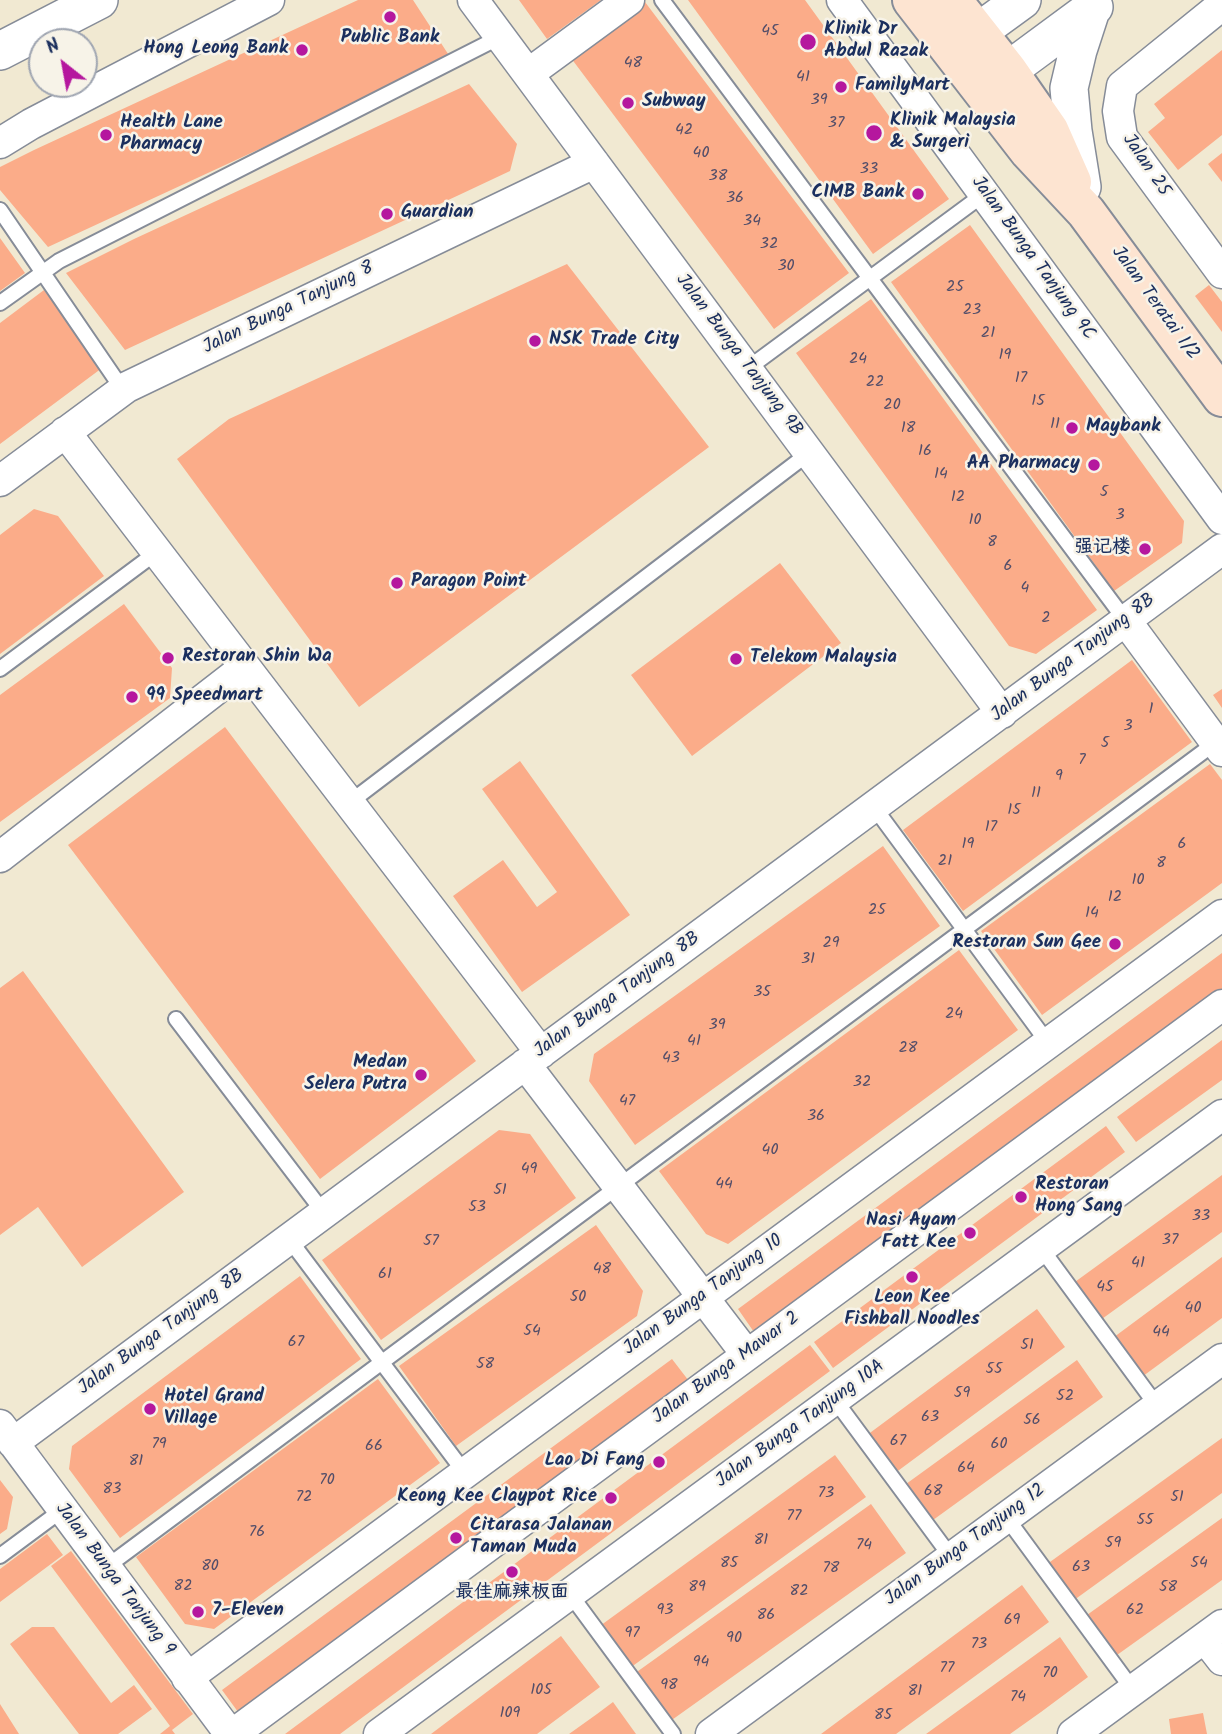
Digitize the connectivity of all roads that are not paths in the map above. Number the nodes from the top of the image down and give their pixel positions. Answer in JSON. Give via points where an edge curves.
{"nodes":[{"id":1,"x":99,"y":0,"type":"edge"},
{"id":2,"x":269,"y":0,"type":"edge"},
{"id":3,"x":473,"y":0,"type":"edge"},
{"id":4,"x":629,"y":0,"type":"edge"},
{"id":5,"x":663,"y":0,"type":"edge"},
{"id":6,"x":842,"y":0,"type":"edge"},
{"id":7,"x":912,"y":0,"type":"edge"},
{"id":8,"x":952,"y":0,"type":"edge"},
{"id":9,"x":1021,"y":0,"type":"edge"},
{"id":10,"x":1097,"y":5,"type":"edge"},
{"id":11,"x":1222,"y":5,"type":"edge"},
{"id":12,"x":500,"y":37,"type":"junction"},
{"id":13,"x":965,"y":42,"type":"junction"},
{"id":14,"x":0,"y":51,"type":"edge"},
{"id":15,"x":528,"y":74,"type":"junction"},
{"id":16,"x":995,"y":81,"type":"junction"},
{"id":17,"x":0,"y":143,"type":"edge"},
{"id":18,"x":594,"y":163,"type":"junction"},
{"id":19,"x":984,"y":194,"type":"junction"},
{"id":20,"x":0,"y":211,"type":"edge"},
{"id":21,"x":1086,"y":212,"type":"junction"},
{"id":22,"x":43,"y":273,"type":"junction"},
{"id":23,"x":1222,"y":273,"type":"edge"},
{"id":24,"x":871,"y":278,"type":"junction"},
{"id":25,"x":0,"y":303,"type":"edge"},
{"id":26,"x":747,"y":369,"type":"junction"},
{"id":27,"x":123,"y":390,"type":"junction"},
{"id":28,"x":1222,"y":397,"type":"edge"},
{"id":29,"x":65,"y":432,"type":"junction"},
{"id":30,"x":809,"y":453,"type":"junction"},
{"id":31,"x":0,"y":481,"type":"edge"},
{"id":32,"x":1222,"y":519,"type":"edge"},
{"id":33,"x":1222,"y":549,"type":"edge"},
{"id":34,"x":157,"y":552,"type":"junction"},
{"id":35,"x":1126,"y":621,"type":"junction"},
{"id":36,"x":245,"y":667,"type":"junction"},
{"id":37,"x":0,"y":669,"type":"edge"},
{"id":38,"x":1002,"y":713,"type":"junction"},
{"id":39,"x":1219,"y":747,"type":"edge"},
{"id":40,"x":349,"y":803,"type":"junction"},
{"id":41,"x":874,"y":807,"type":"junction"},
{"id":42,"x":0,"y":857,"type":"edge"},
{"id":43,"x":1222,"y":915,"type":"edge"},
{"id":44,"x":964,"y":929,"type":"junction"},
{"id":45,"x":1222,"y":1004,"type":"edge"},
{"id":46,"x":176,"y":1019,"type":"dead end"},
{"id":47,"x":1048,"y":1043,"type":"junction"},
{"id":48,"x":533,"y":1059,"type":"junction"},
{"id":49,"x":1222,"y":1115,"type":"edge"},
{"id":50,"x":618,"y":1186,"type":"junction"},
{"id":51,"x":324,"y":1213,"type":"junction"},
{"id":52,"x":289,"y":1239,"type":"junction"},
{"id":53,"x":1041,"y":1248,"type":"junction"},
{"id":54,"x":703,"y":1297,"type":"junction"},
{"id":55,"x":747,"y":1355,"type":"junction"},
{"id":56,"x":1222,"y":1359,"type":"edge"},
{"id":57,"x":381,"y":1362,"type":"junction"},
{"id":58,"x":835,"y":1400,"type":"junction"},
{"id":59,"x":1157,"y":1406,"type":"junction"},
{"id":60,"x":6,"y":1434,"type":"edge"},
{"id":61,"x":465,"y":1473,"type":"junction"},
{"id":62,"x":62,"y":1510,"type":"junction"},
{"id":63,"x":1006,"y":1517,"type":"junction"},
{"id":64,"x":0,"y":1556,"type":"edge"},
{"id":65,"x":951,"y":1557,"type":"junction"},
{"id":66,"x":105,"y":1568,"type":"junction"},
{"id":67,"x":570,"y":1594,"type":"junction"},
{"id":68,"x":1216,"y":1641,"type":"edge"},
{"id":69,"x":187,"y":1678,"type":"junction"},
{"id":70,"x":1133,"y":1690,"type":"junction"},
{"id":71,"x":231,"y":1734,"type":"edge"},
{"id":72,"x":379,"y":1734,"type":"edge"},
{"id":73,"x":673,"y":1734,"type":"edge"},
{"id":74,"x":711,"y":1734,"type":"edge"},
{"id":75,"x":1073,"y":1734,"type":"edge"}],
"edges":[{"from":1,"to":14,"type":"street"},
{"from":2,"to":17,"type":"street"},
{"from":3,"to":12,"type":"street","name":"Jalan Bunga Tanjung 9B"},
{"from":4,"to":15,"type":"street"},
{"from":5,"to":24,"type":"lane"},
{"from":6,"to":19,"type":"street","name":"Jalan Bunga Tanjung 9C"},
{"from":7,"to":13,"type":"main road","name":"Jalan Teratai 1/2"},
{"from":8,"to":13,"type":"main road","name":"Jalan Teratai 1/2"},
{"from":9,"to":13,"type":"street"},
{"from":10,"to":16,"type":"street"},
{"from":10,"to":21,"type":"street","via":[[1077,50],[1069,88]]},
{"from":11,"to":23,"type":"street","name":"Jalan 25","via":[[1122,86],[1118,111],[1122,137]]},
{"from":12,"to":15,"type":"street","name":"Jalan Bunga Tanjung 9B"},
{"from":12,"to":22,"type":"lane"},
{"from":13,"to":16,"type":"main road","name":"Jalan Teratai 1/2"},
{"from":15,"to":18,"type":"street","name":"Jalan Bunga Tanjung 9B"},
{"from":16,"to":21,"type":"main road","name":"Jalan Teratai 1/2","via":[[1029,151]]},
{"from":18,"to":26,"type":"street","name":"Jalan Bunga Tanjung 9B"},
{"from":18,"to":27,"type":"street","name":"Jalan Bunga Tanjung 8"},
{"from":19,"to":24,"type":"lane"},
{"from":19,"to":32,"type":"street","name":"Jalan Bunga Tanjung 9C"},
{"from":20,"to":22,"type":"lane"},
{"from":21,"to":28,"type":"main road","name":"Jalan Teratai 1/2"},
{"from":22,"to":25,"type":"lane"},
{"from":22,"to":27,"type":"lane"},
{"from":24,"to":26,"type":"lane"},
{"from":24,"to":35,"type":"lane"},
{"from":26,"to":30,"type":"street","name":"Jalan Bunga Tanjung 9B"},
{"from":27,"to":29,"type":"street","name":"Jalan Bunga Tanjung 8"},
{"from":29,"to":31,"type":"street","name":"Jalan Bunga Tanjung 8"},
{"from":29,"to":34,"type":"street"},
{"from":30,"to":38,"type":"street","name":"Jalan Bunga Tanjung 9B"},
{"from":30,"to":40,"type":"lane"},
{"from":33,"to":35,"type":"street","name":"Jalan Bunga Tanjung 8B"},
{"from":34,"to":36,"type":"street"},
{"from":34,"to":37,"type":"lane"},
{"from":35,"to":38,"type":"street","name":"Jalan Bunga Tanjung 8B"},
{"from":35,"to":39,"type":"street"},
{"from":36,"to":40,"type":"street"},
{"from":36,"to":42,"type":"street"},
{"from":38,"to":41,"type":"street","name":"Jalan Bunga Tanjung 8B"},
{"from":39,"to":44,"type":"lane"},
{"from":40,"to":48,"type":"street"},
{"from":41,"to":44,"type":"lane"},
{"from":41,"to":48,"type":"street","name":"Jalan Bunga Tanjung 8B"},
{"from":43,"to":47,"type":"street","name":"Jalan Bunga Tanjung 10"},
{"from":44,"to":47,"type":"lane"},
{"from":44,"to":50,"type":"lane"},
{"from":45,"to":55,"type":"street","name":"Jalan Bunga Mawar 2"},
{"from":46,"to":51,"type":"lane"},
{"from":47,"to":54,"type":"street","name":"Jalan Bunga Tanjung 10"},
{"from":48,"to":50,"type":"street"},
{"from":48,"to":51,"type":"street","name":"Jalan Bunga Tanjung 8B"},
{"from":49,"to":53,"type":"street","name":"Jalan Bunga Tanjung 10A"},
{"from":50,"to":54,"type":"street"},
{"from":50,"to":57,"type":"lane"},
{"from":51,"to":52,"type":"street","name":"Jalan Bunga Tanjung 8B"},
{"from":52,"to":57,"type":"lane"},
{"from":52,"to":60,"type":"street","name":"Jalan Bunga Tanjung 8B"},
{"from":53,"to":58,"type":"street","name":"Jalan Bunga Tanjung 10A"},
{"from":53,"to":59,"type":"lane"},
{"from":54,"to":55,"type":"street"},
{"from":54,"to":61,"type":"street","name":"Jalan Bunga Tanjung 10"},
{"from":55,"to":71,"type":"street","name":"Jalan Bunga Mawar 2"},
{"from":56,"to":59,"type":"street","name":"Jalan Bunga Tanjung 12"},
{"from":57,"to":61,"type":"lane"},
{"from":57,"to":66,"type":"lane"},
{"from":58,"to":65,"type":"lane"},
{"from":58,"to":67,"type":"street","name":"Jalan Bunga Tanjung 10A"},
{"from":59,"to":63,"type":"street","name":"Jalan Bunga Tanjung 12"},
{"from":60,"to":62,"type":"street","name":"Jalan Bunga Tanjung 9"},
{"from":61,"to":69,"type":"street","name":"Jalan Bunga Tanjung 10"},
{"from":62,"to":64,"type":"lane"},
{"from":62,"to":66,"type":"street","name":"Jalan Bunga Tanjung 9"},
{"from":63,"to":65,"type":"street","name":"Jalan Bunga Tanjung 12"},
{"from":63,"to":70,"type":"lane"},
{"from":65,"to":74,"type":"street","name":"Jalan Bunga Tanjung 12"},
{"from":66,"to":69,"type":"street","name":"Jalan Bunga Tanjung 9"},
{"from":67,"to":72,"type":"street","name":"Jalan Bunga Tanjung 10A"},
{"from":67,"to":73,"type":"lane"},
{"from":68,"to":70,"type":"street"},
{"from":69,"to":71,"type":"street","name":"Jalan Bunga Tanjung 9"},
{"from":70,"to":75,"type":"street"}]}
